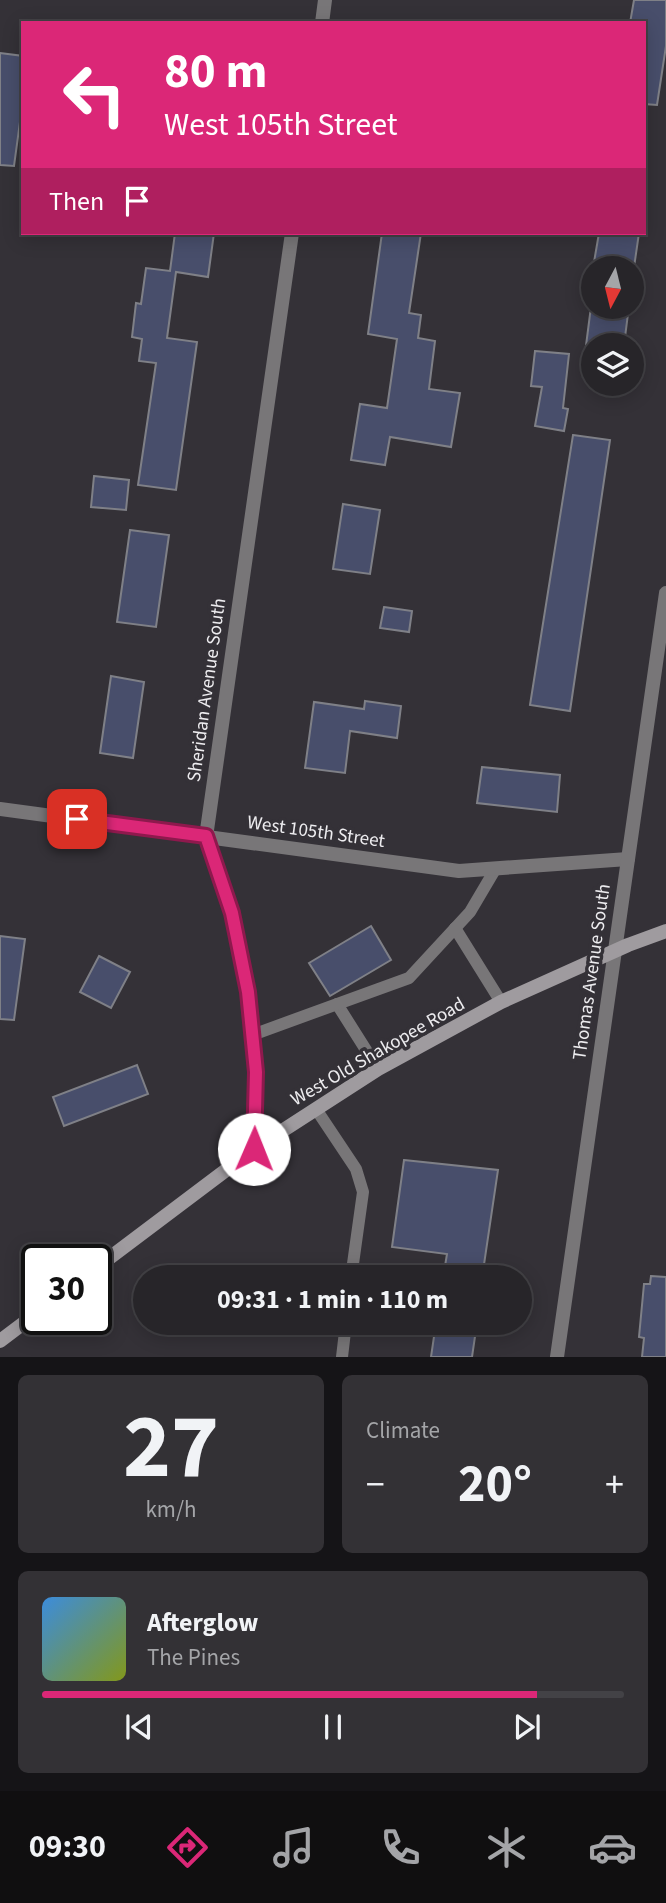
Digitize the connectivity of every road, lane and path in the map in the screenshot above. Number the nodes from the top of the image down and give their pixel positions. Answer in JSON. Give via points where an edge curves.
{"nodes":[{"id":1,"x":325,"y":0,"type":"edge"},
{"id":2,"x":322,"y":21,"type":"edge"},
{"id":3,"x":292,"y":235,"type":"edge"},
{"id":4,"x":666,"y":593,"type":"edge"},
{"id":5,"x":0,"y":809,"type":"edge"},
{"id":6,"x":206,"y":836,"type":"junction"},
{"id":7,"x":628,"y":859,"type":"junction"},
{"id":8,"x":496,"y":869,"type":"junction"},
{"id":9,"x":454,"y":928,"type":"junction"},
{"id":10,"x":666,"y":931,"type":"edge"},
{"id":11,"x":615,"y":950,"type":"junction"},
{"id":12,"x":501,"y":1002,"type":"junction"},
{"id":13,"x":337,"y":1004,"type":"junction"},
{"id":14,"x":252,"y":1035,"type":"junction"},
{"id":15,"x":378,"y":1069,"type":"junction"},
{"id":16,"x":316,"y":1109,"type":"junction"},
{"id":17,"x":254,"y":1149,"type":"junction"},
{"id":18,"x":112,"y":1256,"type":"edge"},
{"id":19,"x":353,"y":1265,"type":"edge"},
{"id":20,"x":21,"y":1325,"type":"edge"},
{"id":21,"x":345,"y":1335,"type":"edge"},
{"id":22,"x":0,"y":1341,"type":"edge"},
{"id":23,"x":342,"y":1357,"type":"edge"},
{"id":24,"x":557,"y":1357,"type":"edge"}],
"edges":[{"from":1,"to":2,"type":"street"},
{"from":3,"to":6,"type":"street","name":"Sheridan Avenue South"},
{"from":4,"to":7,"type":"street","name":"Thomas Avenue South"},
{"from":5,"to":6,"type":"street","name":"West 105th Street"},
{"from":6,"to":8,"type":"street","name":"West 105th Street","via":[[458,871]]},
{"from":6,"to":14,"type":"street","name":"Sheridan Avenue South","via":[[232,913]]},
{"from":7,"to":8,"type":"street","name":"West 105th Street"},
{"from":7,"to":11,"type":"street","name":"Thomas Avenue South"},
{"from":8,"to":9,"type":"lane","via":[[470,912]]},
{"from":9,"to":12,"type":"lane"},
{"from":9,"to":13,"type":"lane","via":[[409,978]]},
{"from":10,"to":11,"type":"main road","name":"West Old Shakopee Road"},
{"from":11,"to":12,"type":"main road","name":"West Old Shakopee Road"},
{"from":11,"to":24,"type":"street","name":"Thomas Avenue South"},
{"from":12,"to":15,"type":"main road","name":"West Old Shakopee Road"},
{"from":13,"to":14,"type":"lane"},
{"from":13,"to":15,"type":"lane"},
{"from":14,"to":17,"type":"street","name":"Sheridan Avenue South"},
{"from":15,"to":16,"type":"main road","name":"West Old Shakopee Road"},
{"from":16,"to":17,"type":"main road","name":"West Old Shakopee Road"},
{"from":16,"to":19,"type":"lane","via":[[356,1169],[363,1192]]},
{"from":17,"to":18,"type":"main road","name":"West Old Shakopee Road"},
{"from":20,"to":22,"type":"main road"},
{"from":21,"to":23,"type":"lane"}]}
